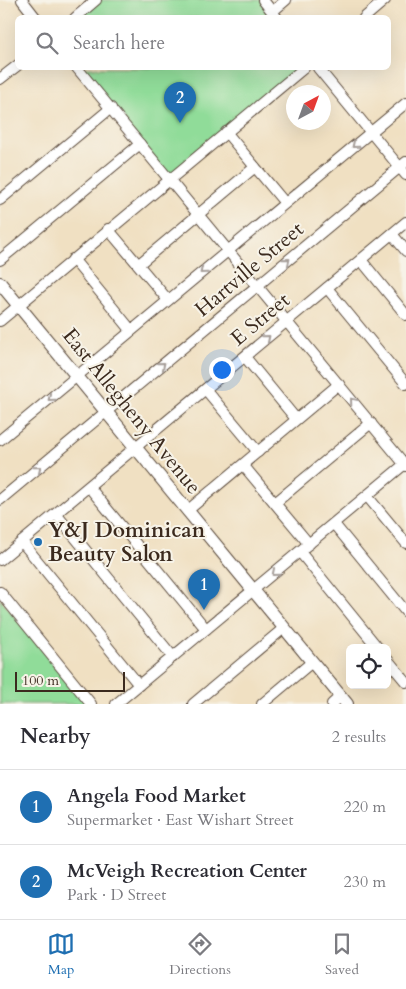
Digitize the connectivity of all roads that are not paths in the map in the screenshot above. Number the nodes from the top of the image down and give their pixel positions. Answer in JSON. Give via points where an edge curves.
{"nodes":[{"id":1,"x":22,"y":0,"type":"edge"},
{"id":2,"x":96,"y":0,"type":"edge"},
{"id":3,"x":263,"y":0,"type":"edge"},
{"id":4,"x":286,"y":0,"type":"edge"},
{"id":5,"x":386,"y":0,"type":"edge"},
{"id":6,"x":34,"y":15,"type":"edge"},
{"id":7,"x":78,"y":15,"type":"edge"},
{"id":8,"x":275,"y":15,"type":"edge"},
{"id":9,"x":368,"y":15,"type":"edge"},
{"id":10,"x":15,"y":67,"type":"edge"},
{"id":11,"x":79,"y":70,"type":"edge"},
{"id":12,"x":302,"y":70,"type":"edge"},
{"id":13,"x":320,"y":70,"type":"edge"},
{"id":14,"x":0,"y":79,"type":"edge"},
{"id":15,"x":406,"y":103,"type":"edge"},
{"id":16,"x":111,"y":108,"type":"junction"},
{"id":17,"x":226,"y":132,"type":"junction"},
{"id":18,"x":370,"y":132,"type":"junction"},
{"id":19,"x":140,"y":144,"type":"junction"},
{"id":20,"x":255,"y":168,"type":"junction"},
{"id":21,"x":404,"y":168,"type":"edge"},
{"id":22,"x":169,"y":179,"type":"junction"},
{"id":23,"x":0,"y":200,"type":"edge"},
{"id":24,"x":284,"y":203,"type":"junction"},
{"id":25,"x":199,"y":216,"type":"junction"},
{"id":26,"x":406,"y":222,"type":"edge"},
{"id":27,"x":108,"y":229,"type":"junction"},
{"id":28,"x":392,"y":234,"type":"junction"},
{"id":29,"x":229,"y":250,"type":"junction"},
{"id":30,"x":406,"y":252,"type":"edge"},
{"id":31,"x":73,"y":259,"type":"junction"},
{"id":32,"x":0,"y":260,"type":"edge"},
{"id":33,"x":361,"y":260,"type":"junction"},
{"id":34,"x":138,"y":264,"type":"junction"},
{"id":35,"x":0,"y":283,"type":"edge"},
{"id":36,"x":258,"y":285,"type":"junction"},
{"id":37,"x":327,"y":288,"type":"junction"},
{"id":38,"x":168,"y":300,"type":"junction"},
{"id":39,"x":18,"y":305,"type":"junction"},
{"id":40,"x":406,"y":315,"type":"edge"},
{"id":41,"x":0,"y":320,"type":"edge"},
{"id":42,"x":287,"y":321,"type":"junction"},
{"id":43,"x":131,"y":330,"type":"junction"},
{"id":44,"x":245,"y":357,"type":"junction"},
{"id":45,"x":78,"y":376,"type":"junction"},
{"id":46,"x":339,"y":384,"type":"junction"},
{"id":47,"x":406,"y":384,"type":"edge"},
{"id":48,"x":206,"y":390,"type":"junction"},
{"id":49,"x":107,"y":411,"type":"junction"},
{"id":50,"x":296,"y":419,"type":"junction"},
{"id":51,"x":371,"y":424,"type":"junction"},
{"id":52,"x":0,"y":440,"type":"edge"},
{"id":53,"x":135,"y":448,"type":"junction"},
{"id":54,"x":258,"y":452,"type":"junction"},
{"id":55,"x":243,"y":464,"type":"junction"},
{"id":56,"x":406,"y":464,"type":"edge"},
{"id":57,"x":89,"y":486,"type":"junction"},
{"id":58,"x":367,"y":496,"type":"junction"},
{"id":59,"x":0,"y":500,"type":"edge"},
{"id":60,"x":275,"y":502,"type":"junction"},
{"id":61,"x":187,"y":511,"type":"junction"},
{"id":62,"x":56,"y":514,"type":"junction"},
{"id":63,"x":334,"y":524,"type":"junction"},
{"id":64,"x":22,"y":542,"type":"junction"},
{"id":65,"x":406,"y":543,"type":"edge"},
{"id":66,"x":309,"y":544,"type":"junction"},
{"id":67,"x":300,"y":552,"type":"junction"},
{"id":68,"x":0,"y":560,"type":"edge"},
{"id":69,"x":254,"y":591,"type":"junction"},
{"id":70,"x":0,"y":592,"type":"edge"},
{"id":71,"x":406,"y":612,"type":"edge"},
{"id":72,"x":284,"y":628,"type":"junction"},
{"id":73,"x":206,"y":629,"type":"junction"},
{"id":74,"x":375,"y":644,"type":"edge"},
{"id":75,"x":173,"y":658,"type":"junction"},
{"id":76,"x":312,"y":662,"type":"junction"},
{"id":77,"x":391,"y":664,"type":"edge"},
{"id":78,"x":406,"y":682,"type":"edge"},
{"id":79,"x":139,"y":685,"type":"junction"},
{"id":80,"x":340,"y":702,"type":"edge"},
{"id":81,"x":91,"y":704,"type":"edge"},
{"id":82,"x":116,"y":704,"type":"edge"},
{"id":83,"x":193,"y":704,"type":"edge"},
{"id":84,"x":262,"y":704,"type":"edge"}],
"edges":[{"from":1,"to":6,"type":"street"},
{"from":2,"to":7,"type":"street"},
{"from":3,"to":8,"type":"street"},
{"from":4,"to":8,"type":"street"},
{"from":5,"to":9,"type":"street"},
{"from":10,"to":14,"type":"street"},
{"from":11,"to":16,"type":"street"},
{"from":12,"to":17,"type":"street"},
{"from":13,"to":18,"type":"street"},
{"from":15,"to":18,"type":"street"},
{"from":16,"to":19,"type":"street"},
{"from":16,"to":23,"type":"street"},
{"from":17,"to":20,"type":"street"},
{"from":17,"to":22,"type":"street"},
{"from":18,"to":21,"type":"street"},
{"from":18,"to":24,"type":"street","one_way":true},
{"from":19,"to":22,"type":"street"},
{"from":19,"to":32,"type":"street"},
{"from":20,"to":24,"type":"street"},
{"from":20,"to":25,"type":"street"},
{"from":36,"to":21,"type":"street","name":"Hartville Street","one_way":true},
{"from":22,"to":25,"type":"street"},
{"from":22,"to":27,"type":"street"},
{"from":24,"to":29,"type":"street"},
{"from":25,"to":29,"type":"street"},
{"from":25,"to":34,"type":"street"},
{"from":26,"to":28,"type":"street","name":"E Street"},
{"from":27,"to":31,"type":"street"},
{"from":27,"to":34,"type":"street"},
{"from":28,"to":30,"type":"street"},
{"from":28,"to":33,"type":"street","name":"E Street"},
{"from":29,"to":36,"type":"street"},
{"from":29,"to":38,"type":"street","one_way":true},
{"from":31,"to":39,"type":"street"},
{"from":31,"to":43,"type":"street"},
{"from":33,"to":37,"type":"street","name":"E Street"},
{"from":33,"to":40,"type":"street"},
{"from":34,"to":38,"type":"street"},
{"from":35,"to":39,"type":"main road","name":"East Allegheny Avenue"},
{"from":36,"to":42,"type":"street"},
{"from":49,"to":36,"type":"street","name":"Hartville Street","one_way":true},
{"from":37,"to":42,"type":"street","name":"E Street"},
{"from":37,"to":47,"type":"street"},
{"from":38,"to":43,"type":"street"},
{"from":39,"to":41,"type":"street"},
{"from":39,"to":45,"type":"main road","name":"East Allegheny Avenue"},
{"from":44,"to":42,"type":"street","name":"E Street","one_way":true},
{"from":42,"to":46,"type":"street"},
{"from":43,"to":45,"type":"street"},
{"from":44,"to":48,"type":"street","name":"E Street"},
{"from":44,"to":50,"type":"street"},
{"from":45,"to":49,"type":"main road","name":"East Allegheny Avenue"},
{"from":45,"to":52,"type":"street","one_way":true},
{"from":46,"to":50,"type":"street"},
{"from":51,"to":46,"type":"street","one_way":true},
{"from":48,"to":53,"type":"street","name":"E Street"},
{"from":48,"to":54,"type":"street"},
{"from":49,"to":53,"type":"main road","name":"East Allegheny Avenue"},
{"from":59,"to":49,"type":"street","name":"Hartville Street","one_way":true},
{"from":50,"to":54,"type":"street"},
{"from":51,"to":56,"type":"street"},
{"from":51,"to":60,"type":"street"},
{"from":53,"to":57,"type":"street","name":"E Street"},
{"from":53,"to":61,"type":"main road","name":"East Allegheny Avenue"},
{"from":54,"to":55,"type":"street"},
{"from":55,"to":60,"type":"street"},
{"from":55,"to":61,"type":"street"},
{"from":56,"to":58,"type":"street"},
{"from":57,"to":62,"type":"street","name":"E Street"},
{"from":57,"to":73,"type":"street"},
{"from":58,"to":63,"type":"street"},
{"from":58,"to":65,"type":"street"},
{"from":60,"to":66,"type":"street"},
{"from":61,"to":69,"type":"main road","name":"East Allegheny Avenue"},
{"from":62,"to":64,"type":"street","name":"E Street"},
{"from":62,"to":75,"type":"street"},
{"from":63,"to":66,"type":"street"},
{"from":63,"to":71,"type":"street"},
{"from":64,"to":68,"type":"street","name":"E Street"},
{"from":64,"to":79,"type":"street"},
{"from":66,"to":67,"type":"street"},
{"from":67,"to":69,"type":"street","one_way":true},
{"from":67,"to":74,"type":"street"},
{"from":69,"to":72,"type":"main road","name":"East Allegheny Avenue"},
{"from":69,"to":73,"type":"street"},
{"from":70,"to":81,"type":"street"},
{"from":72,"to":76,"type":"main road","name":"East Allegheny Avenue"},
{"from":72,"to":83,"type":"street"},
{"from":73,"to":75,"type":"street"},
{"from":75,"to":79,"type":"street"},
{"from":76,"to":80,"type":"main road","name":"East Allegheny Avenue"},
{"from":76,"to":84,"type":"street"},
{"from":77,"to":78,"type":"street"},
{"from":79,"to":82,"type":"street"}]}
